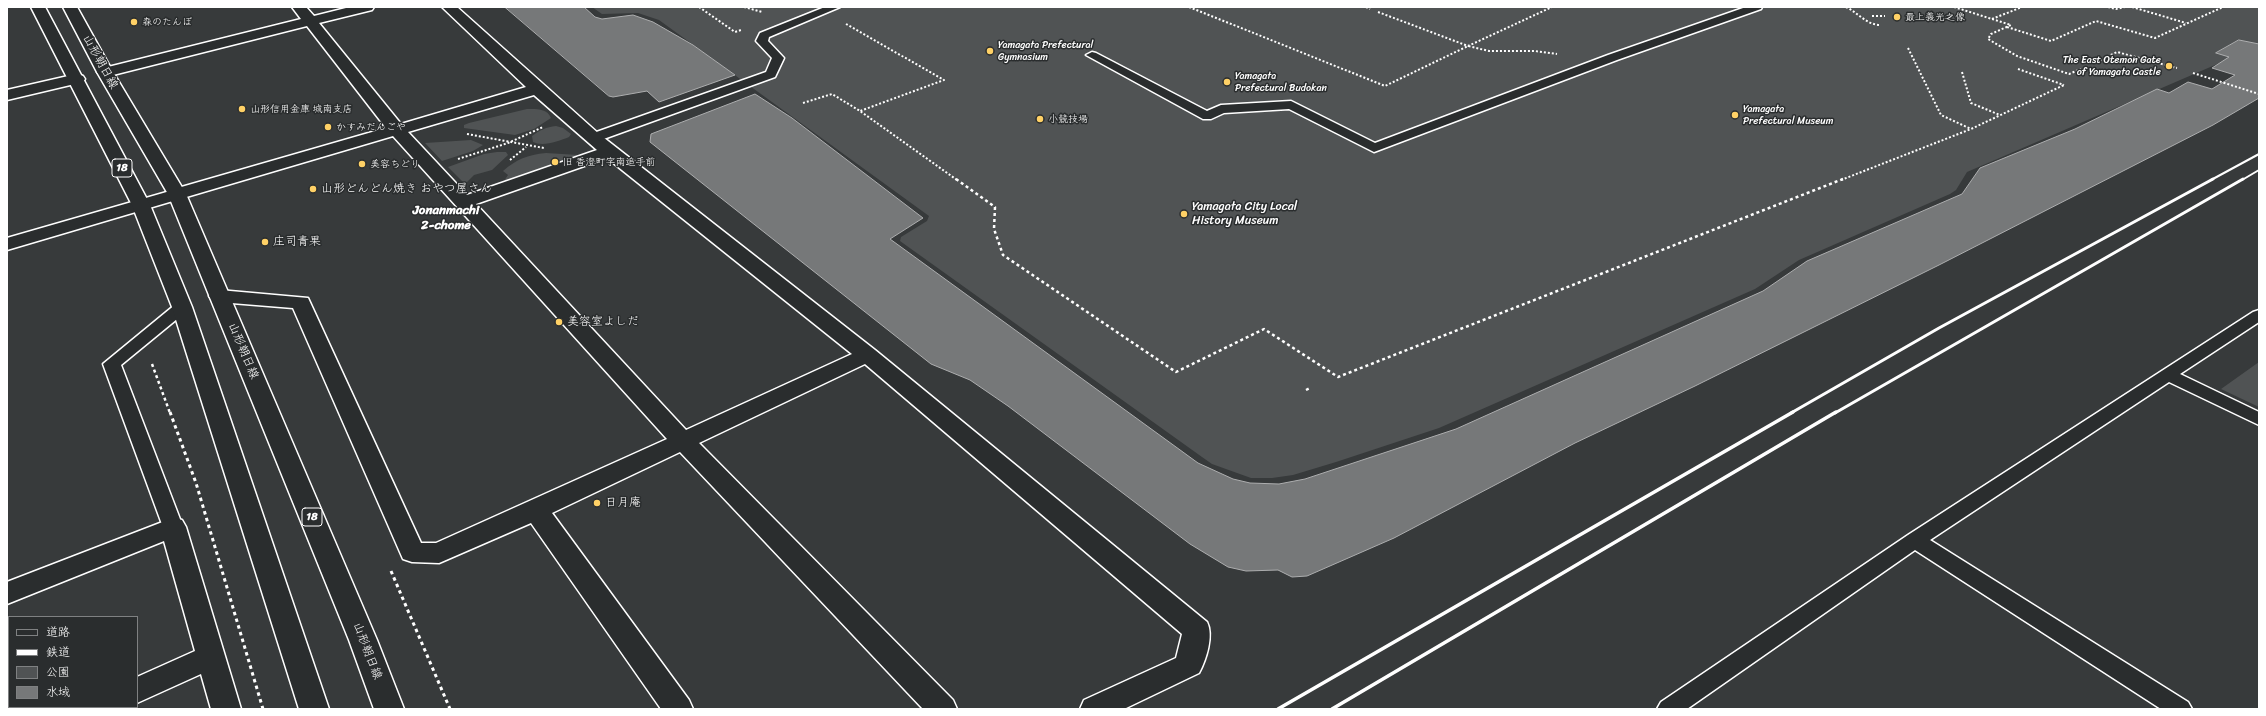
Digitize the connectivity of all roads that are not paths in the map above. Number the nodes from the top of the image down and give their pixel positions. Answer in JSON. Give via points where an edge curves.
{"nodes":[{"id":1,"x":38,"y":7,"type":"edge"},
{"id":2,"x":70,"y":7,"type":"edge"},
{"id":3,"x":299,"y":7,"type":"edge"},
{"id":4,"x":367,"y":7,"type":"edge"},
{"id":5,"x":449,"y":7,"type":"edge"},
{"id":6,"x":835,"y":7,"type":"edge"},
{"id":7,"x":1757,"y":7,"type":"edge"},
{"id":8,"x":309,"y":22,"type":"junction"},
{"id":9,"x":1092,"y":55,"type":"dead end"},
{"id":10,"x":105,"y":72,"type":"junction"},
{"id":11,"x":77,"y":79,"type":"junction"},
{"id":12,"x":537,"y":89,"type":"junction"},
{"id":13,"x":7,"y":95,"type":"edge"},
{"id":14,"x":397,"y":130,"type":"junction"},
{"id":15,"x":593,"y":138,"type":"junction"},
{"id":16,"x":610,"y":151,"type":"junction"},
{"id":17,"x":178,"y":194,"type":"junction"},
{"id":18,"x":464,"y":202,"type":"junction"},
{"id":19,"x":141,"y":205,"type":"junction"},
{"id":20,"x":7,"y":244,"type":"edge"},
{"id":21,"x":218,"y":296,"type":"junction"},
{"id":22,"x":182,"y":307,"type":"junction"},
{"id":23,"x":2259,"y":315,"type":"edge"},
{"id":24,"x":867,"y":355,"type":"junction"},
{"id":25,"x":2168,"y":375,"type":"junction"},
{"id":26,"x":2259,"y":420,"type":"edge"},
{"id":27,"x":683,"y":442,"type":"junction"},
{"id":28,"x":536,"y":510,"type":"junction"},
{"id":29,"x":173,"y":527,"type":"junction"},
{"id":30,"x":1915,"y":540,"type":"junction"},
{"id":31,"x":7,"y":593,"type":"edge"},
{"id":32,"x":212,"y":656,"type":"junction"},
{"id":33,"x":138,"y":691,"type":"edge"},
{"id":34,"x":226,"y":709,"type":"edge"},
{"id":35,"x":314,"y":709,"type":"edge"},
{"id":36,"x":389,"y":709,"type":"edge"},
{"id":37,"x":678,"y":709,"type":"edge"},
{"id":38,"x":942,"y":709,"type":"edge"},
{"id":39,"x":1095,"y":709,"type":"edge"},
{"id":40,"x":1669,"y":709,"type":"edge"},
{"id":41,"x":2180,"y":709,"type":"edge"}],
"edges":[{"from":1,"to":11,"type":"street","number":"18"},
{"from":2,"to":10,"type":"street","name":"山形朝日線","number":"18"},
{"from":3,"to":8,"type":"street"},
{"from":4,"to":8,"type":"street"},
{"from":5,"to":12,"type":"street"},
{"from":6,"to":15,"type":"lane","via":[[764,35],[762,41],[778,58],[771,74]]},
{"from":7,"to":9,"type":"lane","via":[[1673,34],[1374,148],[1290,105],[1221,109],[1206,116]]},
{"from":8,"to":10,"type":"street"},
{"from":8,"to":14,"type":"street"},
{"from":10,"to":17,"type":"street","name":"山形朝日線","number":"18"},
{"from":11,"to":13,"type":"street"},
{"from":11,"to":19,"type":"street","number":"18"},
{"from":12,"to":14,"type":"street"},
{"from":12,"to":15,"type":"street"},
{"from":14,"to":17,"type":"street"},
{"from":14,"to":18,"type":"street"},
{"from":15,"to":16,"type":"street"},
{"from":16,"to":18,"type":"street"},
{"from":16,"to":24,"type":"street"},
{"from":17,"to":19,"type":"street"},
{"from":17,"to":21,"type":"street","name":"山形朝日線","number":"18"},
{"from":18,"to":27,"type":"street"},
{"from":19,"to":20,"type":"street"},
{"from":19,"to":22,"type":"street","number":"18"},
{"from":21,"to":28,"type":"street","via":[[301,302],[412,552],[438,553]]},
{"from":21,"to":36,"type":"street","name":"山形朝日線","number":"18","via":[[233,326]]},
{"from":22,"to":29,"type":"lane","via":[[112,364]]},
{"from":22,"to":35,"type":"street","number":"18"},
{"from":23,"to":25,"type":"lane"},
{"from":24,"to":27,"type":"street"},
{"from":24,"to":39,"type":"street","via":[[1197,630],[1189,664]]},
{"from":25,"to":26,"type":"lane"},
{"from":25,"to":30,"type":"lane"},
{"from":27,"to":28,"type":"street"},
{"from":27,"to":38,"type":"street"},
{"from":28,"to":37,"type":"street"},
{"from":29,"to":31,"type":"street"},
{"from":29,"to":32,"type":"street"},
{"from":30,"to":40,"type":"lane"},
{"from":30,"to":41,"type":"lane"},
{"from":32,"to":33,"type":"street"},
{"from":32,"to":34,"type":"street"}]}
